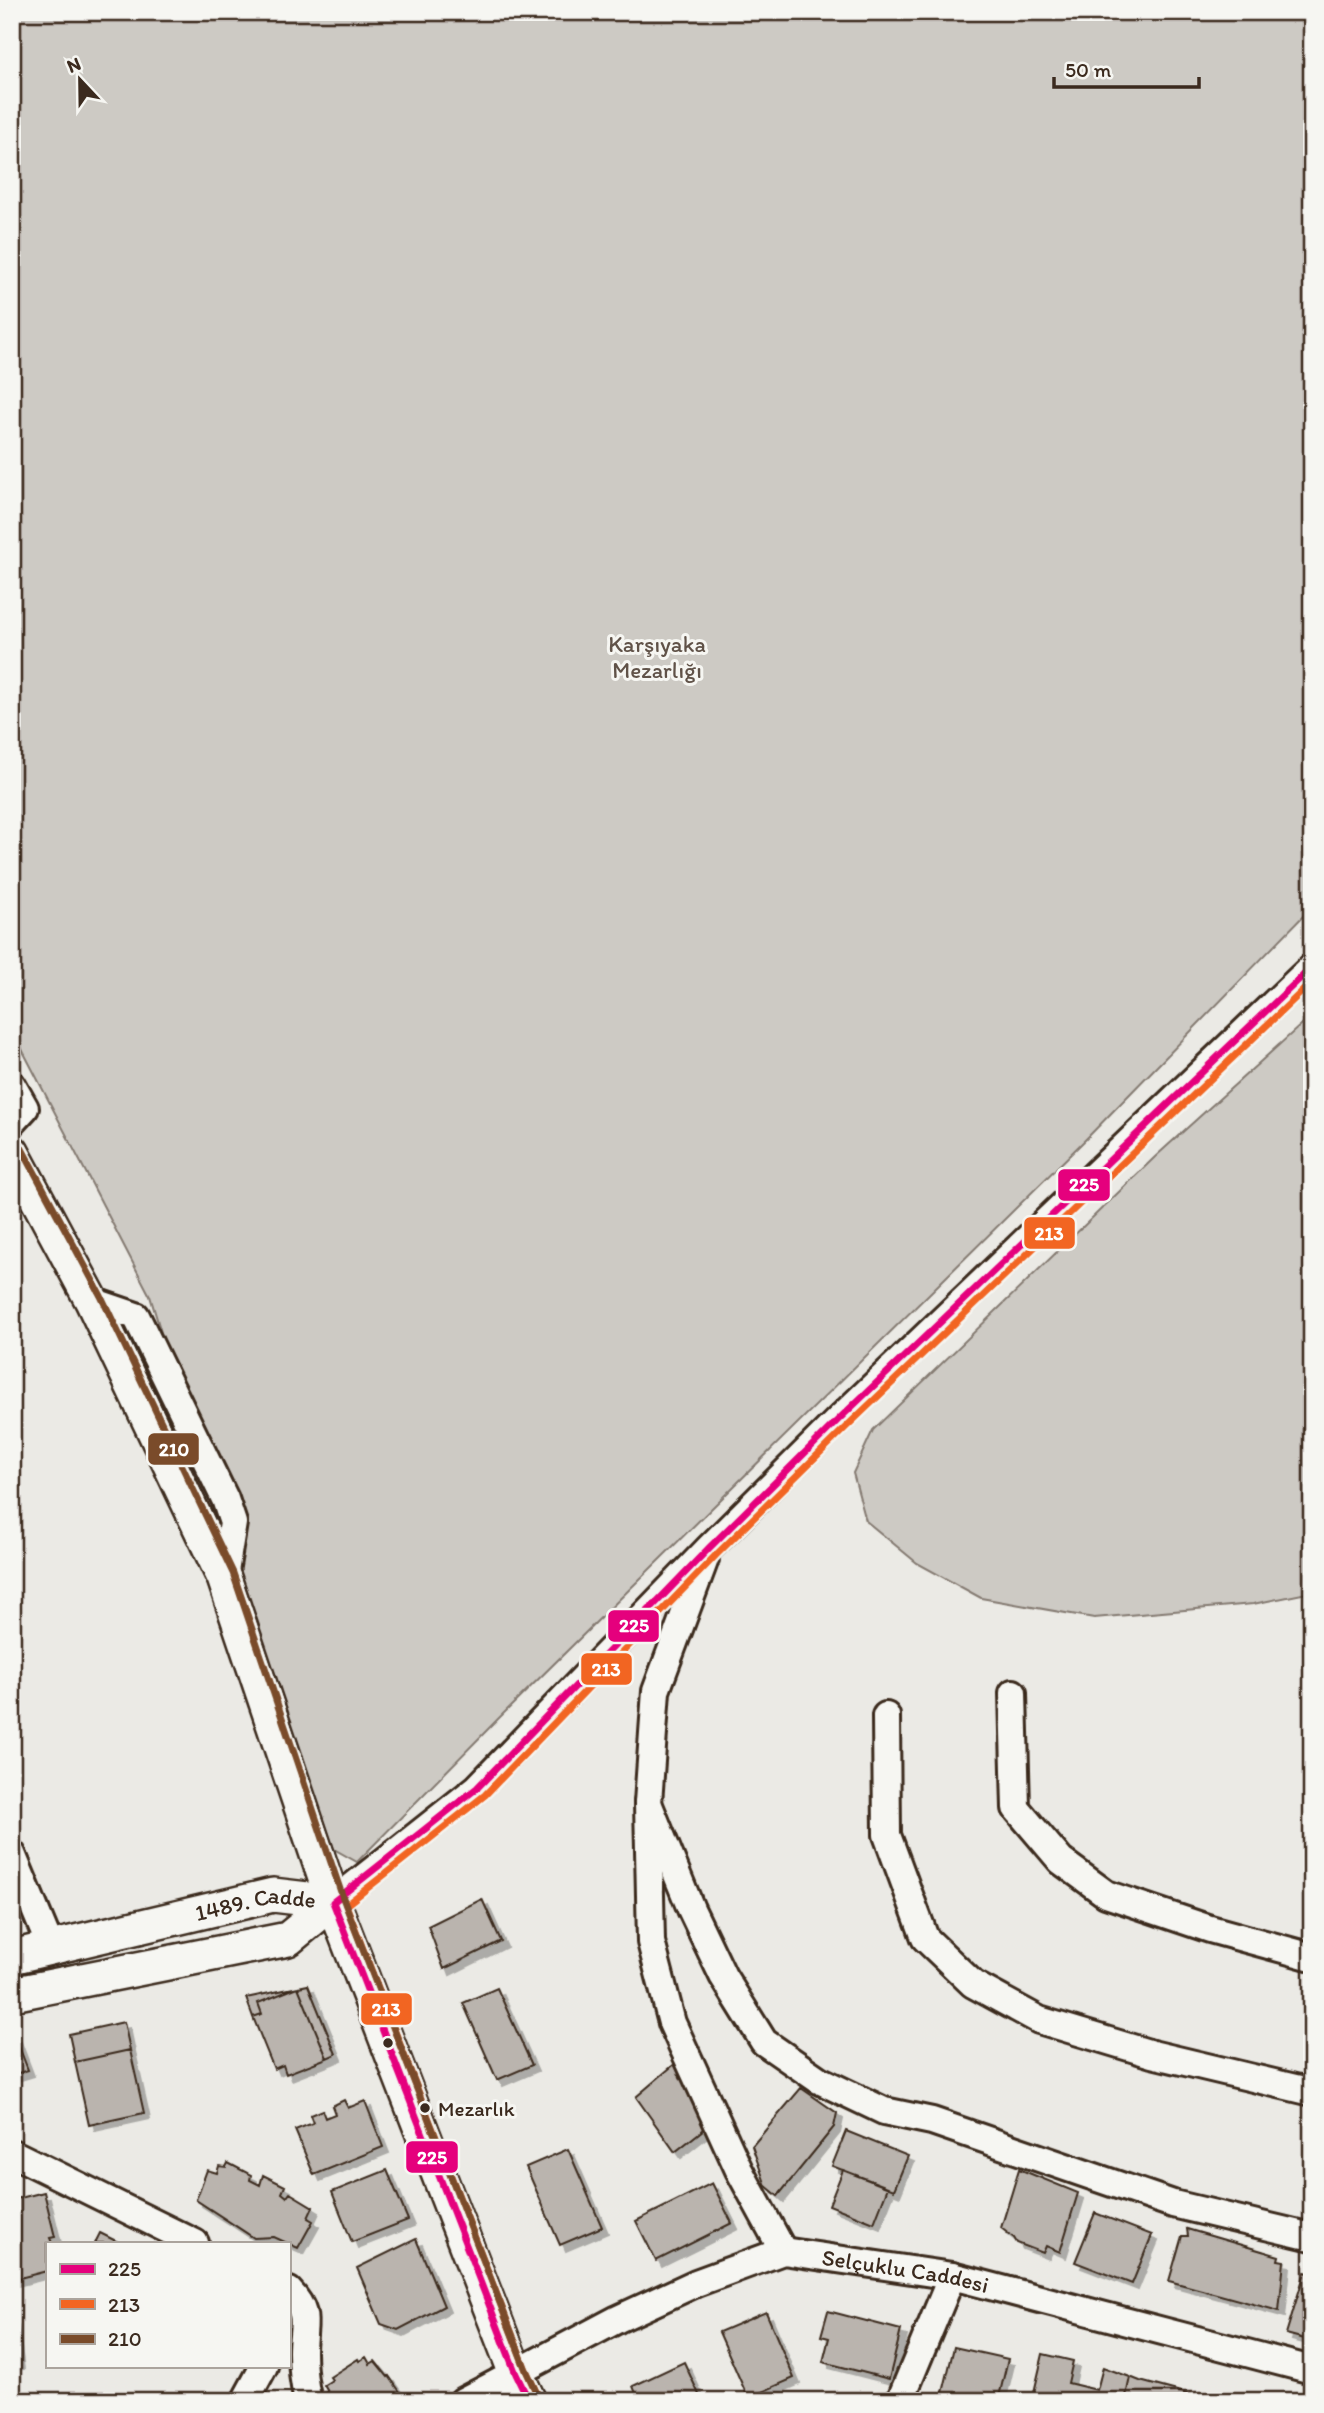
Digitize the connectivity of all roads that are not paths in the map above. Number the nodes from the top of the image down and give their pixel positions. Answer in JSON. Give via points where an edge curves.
{"nodes":[{"id":1,"x":1312,"y":967,"type":"edge"},
{"id":2,"x":12,"y":1085,"type":"edge"},
{"id":3,"x":12,"y":1122,"type":"edge"},
{"id":4,"x":12,"y":1152,"type":"edge"},
{"id":5,"x":709,"y":1548,"type":"junction"},
{"id":6,"x":1013,"y":1693,"type":"dead end"},
{"id":7,"x":886,"y":1716,"type":"dead end"},
{"id":8,"x":648,"y":1803,"type":"junction"},
{"id":9,"x":12,"y":1854,"type":"edge"},
{"id":10,"x":332,"y":1902,"type":"junction"},
{"id":11,"x":51,"y":1948,"type":"junction"},
{"id":12,"x":12,"y":1957,"type":"edge"},
{"id":13,"x":1312,"y":1957,"type":"edge"},
{"id":14,"x":62,"y":1982,"type":"junction"},
{"id":15,"x":12,"y":1994,"type":"edge"},
{"id":16,"x":1312,"y":2092,"type":"edge"},
{"id":17,"x":12,"y":2153,"type":"edge"},
{"id":18,"x":1312,"y":2237,"type":"edge"},
{"id":19,"x":193,"y":2242,"type":"edge"},
{"id":20,"x":783,"y":2251,"type":"junction"},
{"id":21,"x":952,"y":2276,"type":"junction"},
{"id":22,"x":292,"y":2304,"type":"edge"},
{"id":23,"x":263,"y":2368,"type":"edge"},
{"id":24,"x":1312,"y":2370,"type":"edge"},
{"id":25,"x":523,"y":2388,"type":"edge"},
{"id":26,"x":245,"y":2401,"type":"edge"},
{"id":27,"x":308,"y":2401,"type":"edge"},
{"id":28,"x":464,"y":2401,"type":"edge"},
{"id":29,"x":901,"y":2401,"type":"edge"}],
"edges":[{"from":1,"to":5,"type":"street"},
{"from":2,"to":3,"type":"street","via":[[25,1108]]},
{"from":4,"to":10,"type":"main road","via":[[92,1301],[224,1578]]},
{"from":5,"to":8,"type":"street","via":[[656,1691]]},
{"from":5,"to":10,"type":"street","via":[[477,1788]]},
{"from":6,"to":13,"type":"street","via":[[1016,1808],[1061,1861],[1106,1894]]},
{"from":7,"to":16,"type":"street","via":[[887,1835],[925,1937],[973,1984],[1040,2020],[1152,2054]]},
{"from":8,"to":18,"type":"street","via":[[723,1976],[764,2042],[819,2080],[884,2111],[932,2121],[1173,2204]]},
{"from":8,"to":20,"type":"street","via":[[651,1942],[672,2023],[739,2170]]},
{"from":9,"to":11,"type":"street"},
{"from":10,"to":11,"type":"main road","name":"1489. Cadde","via":[[273,1895]]},
{"from":10,"to":14,"type":"main road","name":"1489. Cadde","via":[[288,1939]]},
{"from":10,"to":25,"type":"main road"},
{"from":11,"to":12,"type":"main road","name":"1489. Cadde"},
{"from":11,"to":14,"type":"main road"},
{"from":14,"to":15,"type":"main road","name":"1489. Cadde"},
{"from":17,"to":19,"type":"street"},
{"from":20,"to":21,"type":"street","name":"Selçuklu Caddesi"},
{"from":20,"to":25,"type":"street","name":"Selçuklu Caddesi","via":[[696,2283],[618,2319]]},
{"from":21,"to":24,"type":"street","name":"Selçuklu Caddesi"},
{"from":21,"to":29,"type":"street"},
{"from":22,"to":27,"type":"street","via":[[306,2326],[302,2350]]},
{"from":23,"to":26,"type":"street"},
{"from":25,"to":28,"type":"street","name":"Selçuklu Caddesi"}]}
